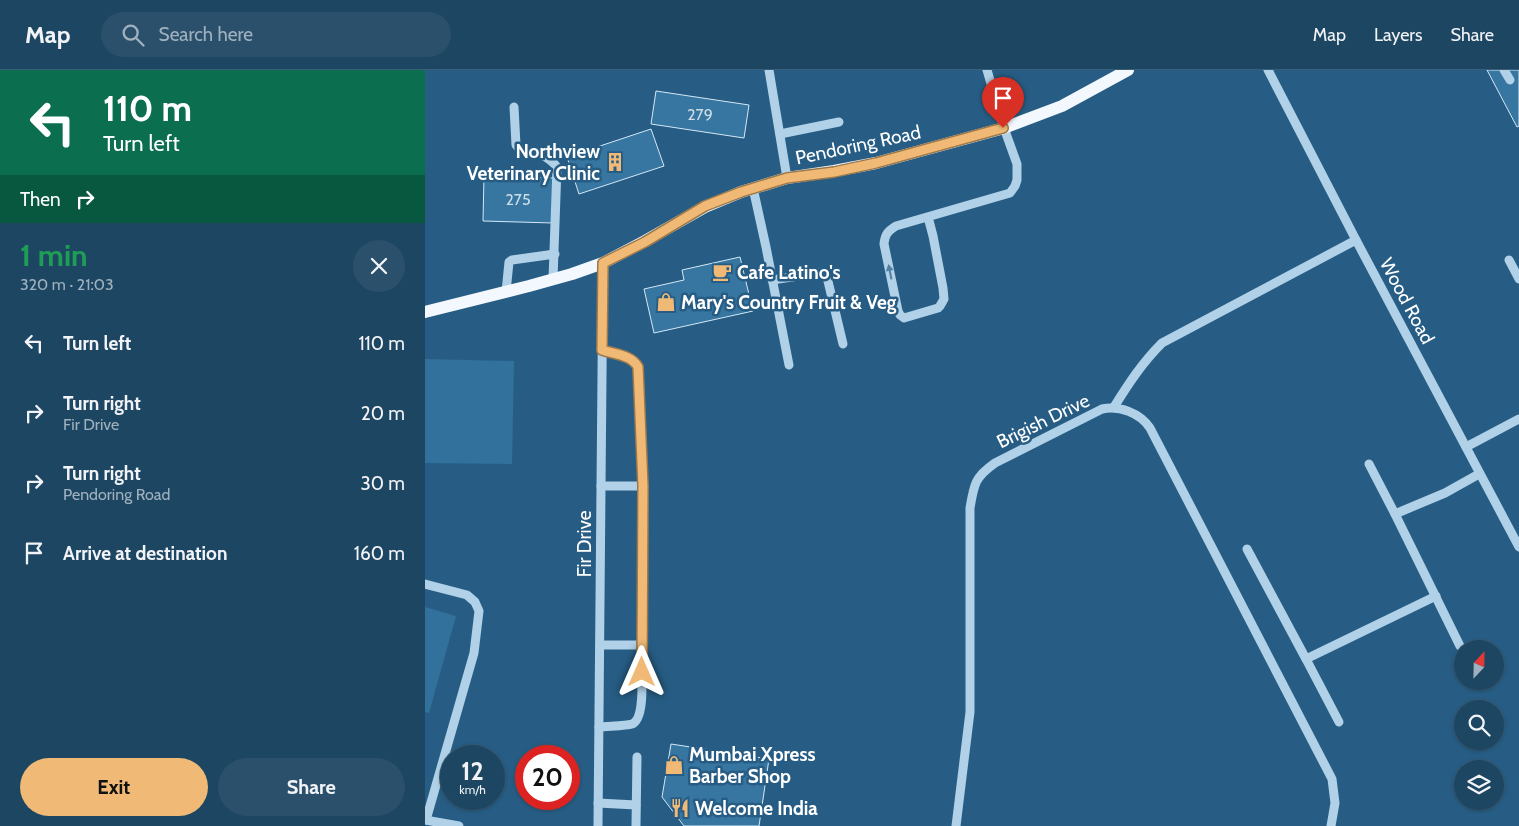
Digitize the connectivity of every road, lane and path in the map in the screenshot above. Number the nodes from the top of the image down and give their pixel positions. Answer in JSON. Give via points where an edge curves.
{"nodes":[{"id":1,"x":769,"y":70,"type":"edge"},
{"id":2,"x":987,"y":70,"type":"edge"},
{"id":3,"x":1128,"y":70,"type":"edge"},
{"id":4,"x":1267,"y":70,"type":"edge"},
{"id":5,"x":1504,"y":70,"type":"edge"},
{"id":6,"x":1510,"y":80,"type":"dead end"},
{"id":7,"x":514,"y":107,"type":"dead end"},
{"id":8,"x":839,"y":122,"type":"dead end"},
{"id":9,"x":1003,"y":128,"type":"junction"},
{"id":10,"x":780,"y":134,"type":"junction"},
{"id":11,"x":787,"y":178,"type":"junction"},
{"id":12,"x":753,"y":188,"type":"junction"},
{"id":13,"x":928,"y":217,"type":"junction"},
{"id":14,"x":1356,"y":240,"type":"junction"},
{"id":15,"x":555,"y":254,"type":"junction"},
{"id":16,"x":1509,"y":260,"type":"dead end"},
{"id":17,"x":603,"y":263,"type":"junction"},
{"id":18,"x":1519,"y":279,"type":"edge"},
{"id":19,"x":553,"y":280,"type":"junction"},
{"id":20,"x":772,"y":280,"type":"junction"},
{"id":21,"x":506,"y":292,"type":"junction"},
{"id":22,"x":425,"y":312,"type":"edge"},
{"id":23,"x":843,"y":344,"type":"dead end"},
{"id":24,"x":602,"y":350,"type":"junction"},
{"id":25,"x":789,"y":365,"type":"dead end"},
{"id":26,"x":1114,"y":407,"type":"junction"},
{"id":27,"x":1519,"y":419,"type":"edge"},
{"id":28,"x":1466,"y":447,"type":"junction"},
{"id":29,"x":1369,"y":464,"type":"dead end"},
{"id":30,"x":1479,"y":474,"type":"junction"},
{"id":31,"x":601,"y":486,"type":"junction"},
{"id":32,"x":643,"y":486,"type":"junction"},
{"id":33,"x":1395,"y":514,"type":"junction"},
{"id":34,"x":1519,"y":547,"type":"edge"},
{"id":35,"x":1247,"y":549,"type":"dead end"},
{"id":36,"x":425,"y":584,"type":"edge"},
{"id":37,"x":1436,"y":596,"type":"junction"},
{"id":38,"x":1457,"y":640,"type":"edge"},
{"id":39,"x":600,"y":645,"type":"junction"},
{"id":40,"x":642,"y":645,"type":"junction"},
{"id":41,"x":1306,"y":659,"type":"junction"},
{"id":42,"x":1339,"y":722,"type":"dead end"},
{"id":43,"x":599,"y":727,"type":"junction"},
{"id":44,"x":637,"y":757,"type":"dead end"},
{"id":45,"x":598,"y":803,"type":"junction"},
{"id":46,"x":636,"y":805,"type":"junction"},
{"id":47,"x":426,"y":820,"type":"edge"},
{"id":48,"x":459,"y":826,"type":"edge"},
{"id":49,"x":598,"y":826,"type":"edge"},
{"id":50,"x":635,"y":826,"type":"edge"},
{"id":51,"x":956,"y":826,"type":"edge"},
{"id":52,"x":1331,"y":826,"type":"edge"}],
"edges":[{"from":1,"to":10,"type":"street"},
{"from":2,"to":9,"type":"street"},
{"from":3,"to":9,"type":"main road","name":"Pendoring Road","via":[[1062,106]]},
{"from":4,"to":14,"type":"street","name":"Wood Road"},
{"from":5,"to":6,"type":"street"},
{"from":7,"to":15,"type":"street","via":[[518,148],[545,156],[557,167]]},
{"from":8,"to":10,"type":"street"},
{"from":9,"to":11,"type":"main road","name":"Pendoring Road","via":[[876,163]]},
{"from":9,"to":13,"type":"street","via":[[1017,164],[1017,180],[1010,193]]},
{"from":10,"to":11,"type":"street"},
{"from":11,"to":12,"type":"main road","name":"Pendoring Road"},
{"from":12,"to":17,"type":"main road","name":"Pendoring Road","via":[[705,206]]},
{"from":12,"to":20,"type":"street"},
{"from":13,"to":13,"type":"street","one_way":true,"via":[[943,300],[937,308],[904,318],[897,311],[885,237],[896,226]]},
{"from":14,"to":26,"type":"street","via":[[1162,343],[1136,372]]},
{"from":14,"to":28,"type":"street","name":"Wood Road"},
{"from":15,"to":19,"type":"street"},
{"from":15,"to":21,"type":"street","via":[[509,262]]},
{"from":16,"to":18,"type":"street"},
{"from":17,"to":19,"type":"main road","name":"Pendoring Road"},
{"from":17,"to":24,"type":"street","name":"Fir Drive"},
{"from":19,"to":21,"type":"main road","name":"Pendoring Road"},
{"from":20,"to":23,"type":"street","via":[[817,273],[827,277]]},
{"from":20,"to":25,"type":"street"},
{"from":21,"to":22,"type":"main road","name":"Pendoring Road"},
{"from":24,"to":31,"type":"street","name":"Fir Drive"},
{"from":24,"to":32,"type":"street","via":[[631,358],[638,367]]},
{"from":26,"to":51,"type":"street","name":"Brigish Drive","via":[[1102,409],[995,463],[976,482],[970,508],[970,712]]},
{"from":26,"to":52,"type":"street","name":"Brigish Drive","via":[[1143,419],[1150,428],[1332,778],[1335,803]]},
{"from":27,"to":28,"type":"street"},
{"from":28,"to":30,"type":"street","name":"Wood Road"},
{"from":29,"to":33,"type":"street"},
{"from":30,"to":33,"type":"street","via":[[1445,494]]},
{"from":30,"to":34,"type":"street","name":"Wood Road"},
{"from":31,"to":32,"type":"street"},
{"from":31,"to":39,"type":"street","name":"Fir Drive"},
{"from":32,"to":40,"type":"street"},
{"from":33,"to":37,"type":"street"},
{"from":35,"to":41,"type":"street"},
{"from":36,"to":47,"type":"street","via":[[467,595],[479,611],[474,653]]},
{"from":37,"to":38,"type":"street"},
{"from":37,"to":41,"type":"street"},
{"from":39,"to":40,"type":"street"},
{"from":39,"to":43,"type":"street","name":"Fir Drive"},
{"from":40,"to":43,"type":"street","via":[[642,685],[637,721]]},
{"from":41,"to":42,"type":"street"},
{"from":43,"to":45,"type":"street","name":"Fir Drive"},
{"from":44,"to":46,"type":"street"},
{"from":45,"to":46,"type":"street"},
{"from":45,"to":49,"type":"street","name":"Fir Drive"},
{"from":46,"to":50,"type":"street"},
{"from":47,"to":48,"type":"street"}]}
